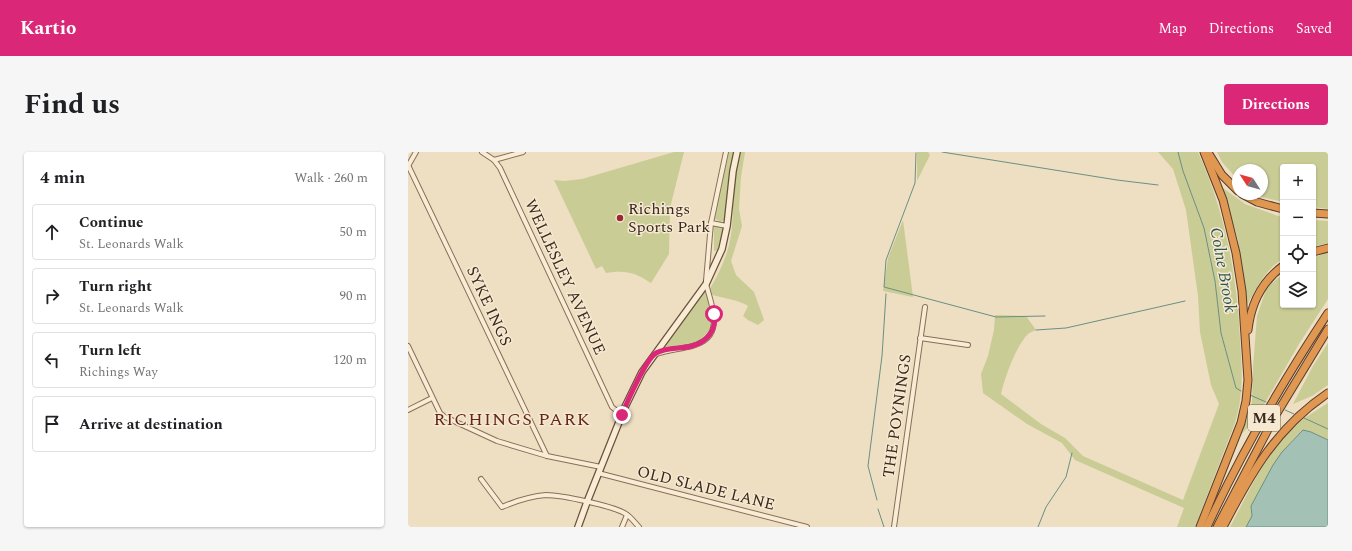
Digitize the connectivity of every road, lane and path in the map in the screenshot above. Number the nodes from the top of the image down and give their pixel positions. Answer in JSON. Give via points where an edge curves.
{"nodes":[{"id":1,"x":416,"y":152,"type":"edge"},
{"id":2,"x":482,"y":152,"type":"edge"},
{"id":3,"x":523,"y":152,"type":"edge"},
{"id":4,"x":726,"y":152,"type":"edge"},
{"id":5,"x":737,"y":152,"type":"edge"},
{"id":6,"x":1204,"y":152,"type":"edge"},
{"id":7,"x":1208,"y":152,"type":"edge"},
{"id":8,"x":494,"y":160,"type":"junction"},
{"id":9,"x":408,"y":166,"type":"edge"},
{"id":10,"x":1232,"y":185,"type":"edge"},
{"id":11,"x":1253,"y":200,"type":"edge"},
{"id":12,"x":1280,"y":208,"type":"edge"},
{"id":13,"x":1316,"y":213,"type":"edge"},
{"id":14,"x":1328,"y":214,"type":"edge"},
{"id":15,"x":711,"y":223,"type":"junction"},
{"id":16,"x":727,"y":226,"type":"junction"},
{"id":17,"x":1328,"y":248,"type":"edge"},
{"id":18,"x":1316,"y":251,"type":"edge"},
{"id":19,"x":1280,"y":269,"type":"edge"},
{"id":20,"x":706,"y":283,"type":"junction"},
{"id":21,"x":925,"y":307,"type":"dead end"},
{"id":22,"x":1328,"y":313,"type":"edge"},
{"id":23,"x":1328,"y":329,"type":"edge"},
{"id":24,"x":920,"y":338,"type":"junction"},
{"id":25,"x":968,"y":345,"type":"dead end"},
{"id":26,"x":409,"y":349,"type":"edge"},
{"id":27,"x":1247,"y":350,"type":"junction"},
{"id":28,"x":656,"y":354,"type":"junction"},
{"id":29,"x":1328,"y":393,"type":"edge"},
{"id":30,"x":432,"y":398,"type":"junction"},
{"id":31,"x":1328,"y":398,"type":"edge"},
{"id":32,"x":1313,"y":405,"type":"junction"},
{"id":33,"x":408,"y":410,"type":"edge"},
{"id":34,"x":622,"y":415,"type":"junction"},
{"id":35,"x":547,"y":456,"type":"junction"},
{"id":36,"x":599,"y":470,"type":"junction"},
{"id":37,"x":481,"y":480,"type":"dead end"},
{"id":38,"x":587,"y":502,"type":"junction"},
{"id":39,"x":627,"y":515,"type":"junction"},
{"id":40,"x":578,"y":527,"type":"edge"},
{"id":41,"x":622,"y":527,"type":"edge"},
{"id":42,"x":639,"y":527,"type":"edge"},
{"id":43,"x":807,"y":527,"type":"edge"},
{"id":44,"x":894,"y":527,"type":"edge"},
{"id":45,"x":1200,"y":527,"type":"edge"},
{"id":46,"x":1207,"y":527,"type":"edge"},
{"id":47,"x":1217,"y":527,"type":"edge"},
{"id":48,"x":1223,"y":527,"type":"edge"}],
"edges":[{"from":1,"to":9,"type":"street"},
{"from":2,"to":8,"type":"street","name":"WELLESLEY AVENUE"},
{"from":3,"to":8,"type":"street"},
{"from":4,"to":15,"type":"street"},
{"from":5,"to":16,"type":"street"},
{"from":6,"to":27,"type":"highway","via":[[1223,200],[1235,248]]},
{"from":7,"to":10,"type":"highway","via":[[1222,175]]},
{"from":8,"to":34,"type":"street","name":"WELLESLEY AVENUE","via":[[612,407]]},
{"from":9,"to":35,"type":"street","name":"SYKE INGS"},
{"from":11,"to":12,"type":"highway"},
{"from":13,"to":14,"type":"highway"},
{"from":15,"to":16,"type":"street"},
{"from":15,"to":20,"type":"street"},
{"from":16,"to":20,"type":"street","via":[[722,249]]},
{"from":17,"to":18,"type":"highway"},
{"from":19,"to":27,"type":"highway","via":[[1267,280],[1255,299]]},
{"from":20,"to":28,"type":"street"},
{"from":20,"to":28,"type":"street","via":[[715,319],[713,330],[707,338],[693,346]]},
{"from":21,"to":24,"type":"street","name":"THE POYNINGS"},
{"from":22,"to":46,"type":"highway","number":"M4","via":[[1264,418]]},
{"from":23,"to":47,"type":"highway","number":"M4","via":[[1270,424]]},
{"from":24,"to":25,"type":"street"},
{"from":24,"to":44,"type":"street","name":"THE POYNINGS"},
{"from":26,"to":30,"type":"street","name":"OLD SLADE LANE"},
{"from":27,"to":45,"type":"highway","via":[[1247,392],[1244,412]]},
{"from":28,"to":34,"type":"street","via":[[642,372]]},
{"from":29,"to":32,"type":"highway"},
{"from":30,"to":33,"type":"street"},
{"from":30,"to":35,"type":"street","name":"OLD SLADE LANE","via":[[445,417],[497,441]]},
{"from":31,"to":32,"type":"highway"},
{"from":32,"to":48,"type":"highway","via":[[1293,421],[1269,448],[1252,473]]},
{"from":34,"to":36,"type":"street"},
{"from":35,"to":36,"type":"street","name":"OLD SLADE LANE"},
{"from":36,"to":38,"type":"street"},
{"from":36,"to":43,"type":"street","name":"OLD SLADE LANE"},
{"from":37,"to":38,"type":"street","via":[[502,507],[516,500],[547,495]]},
{"from":38,"to":39,"type":"street"},
{"from":38,"to":40,"type":"street"},
{"from":39,"to":41,"type":"street"},
{"from":39,"to":42,"type":"street"}]}
